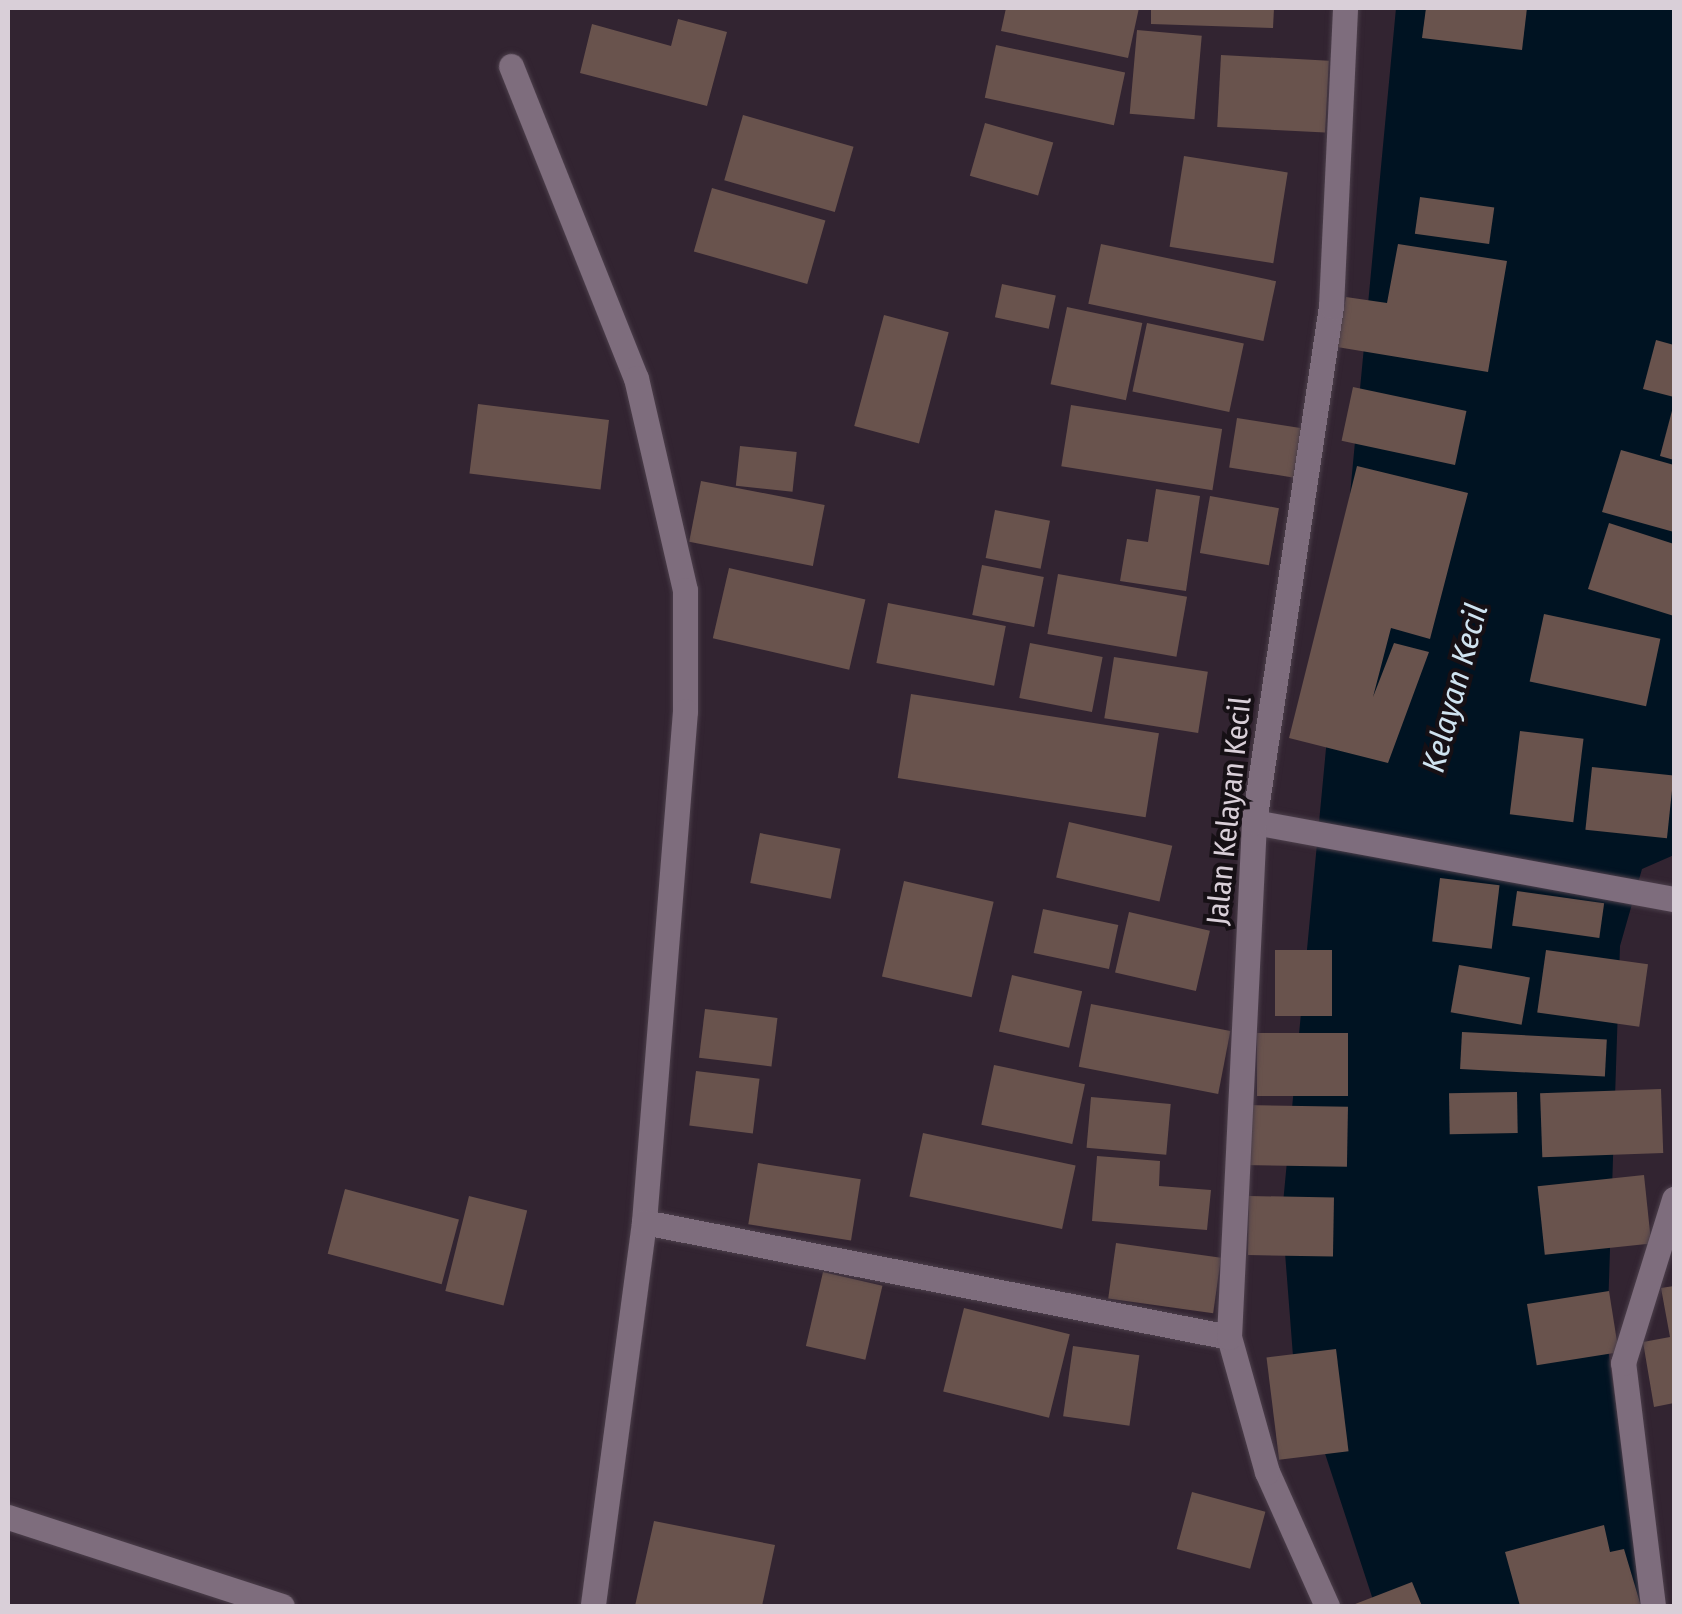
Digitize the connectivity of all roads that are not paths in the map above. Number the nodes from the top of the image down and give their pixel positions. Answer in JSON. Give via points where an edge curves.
{"nodes":[{"id":1,"x":1345,"y":8,"type":"edge"},
{"id":2,"x":512,"y":66,"type":"dead end"},
{"id":3,"x":1254,"y":822,"type":"junction"},
{"id":4,"x":1674,"y":898,"type":"edge"},
{"id":5,"x":1674,"y":1199,"type":"edge"},
{"id":6,"x":644,"y":1222,"type":"junction"},
{"id":7,"x":1229,"y":1337,"type":"junction"},
{"id":8,"x":8,"y":1517,"type":"edge"},
{"id":9,"x":282,"y":1606,"type":"edge"},
{"id":10,"x":593,"y":1606,"type":"edge"},
{"id":11,"x":1327,"y":1606,"type":"edge"},
{"id":12,"x":1654,"y":1606,"type":"edge"}],
"edges":[{"from":1,"to":3,"type":"street","name":"Jalan Kelayan Kecil","via":[[1331,306]]},
{"from":2,"to":6,"type":"street","via":[[636,378],[685,590],[686,712]]},
{"from":3,"to":4,"type":"street"},
{"from":3,"to":7,"type":"street","name":"Jalan Kelayan Kecil"},
{"from":5,"to":12,"type":"street","via":[[1622,1363]]},
{"from":6,"to":7,"type":"street"},
{"from":6,"to":10,"type":"street"},
{"from":7,"to":11,"type":"street","name":"Jalan Kelayan Kecil","via":[[1267,1472]]},
{"from":8,"to":9,"type":"street"}]}
